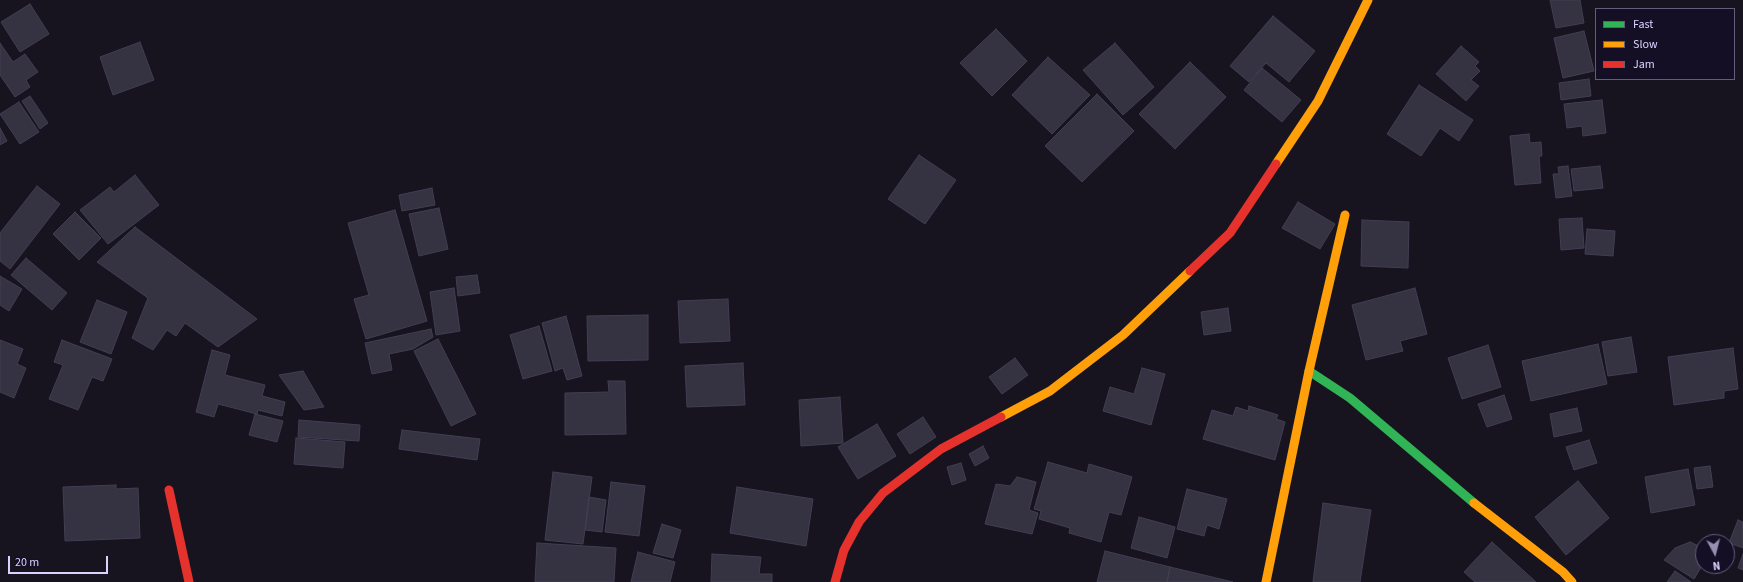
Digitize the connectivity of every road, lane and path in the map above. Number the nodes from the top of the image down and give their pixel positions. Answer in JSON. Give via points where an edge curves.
{"nodes":[{"id":1,"x":1368,"y":0,"type":"edge"},
{"id":2,"x":1345,"y":215,"type":"dead end"},
{"id":3,"x":1309,"y":370,"type":"junction"},
{"id":4,"x":169,"y":490,"type":"dead end"},
{"id":5,"x":189,"y":582,"type":"edge"},
{"id":6,"x":834,"y":582,"type":"edge"},
{"id":7,"x":1266,"y":582,"type":"edge"},
{"id":8,"x":1572,"y":582,"type":"edge"}],
"edges":[{"from":1,"to":6,"type":"street","via":[[1318,101],[1230,233],[1123,335],[1056,386],[942,449],[883,492],[859,522],[844,550]]},
{"from":2,"to":3,"type":"street"},
{"from":3,"to":7,"type":"street"},
{"from":3,"to":8,"type":"street","via":[[1350,398]]},
{"from":4,"to":5,"type":"street"}]}
